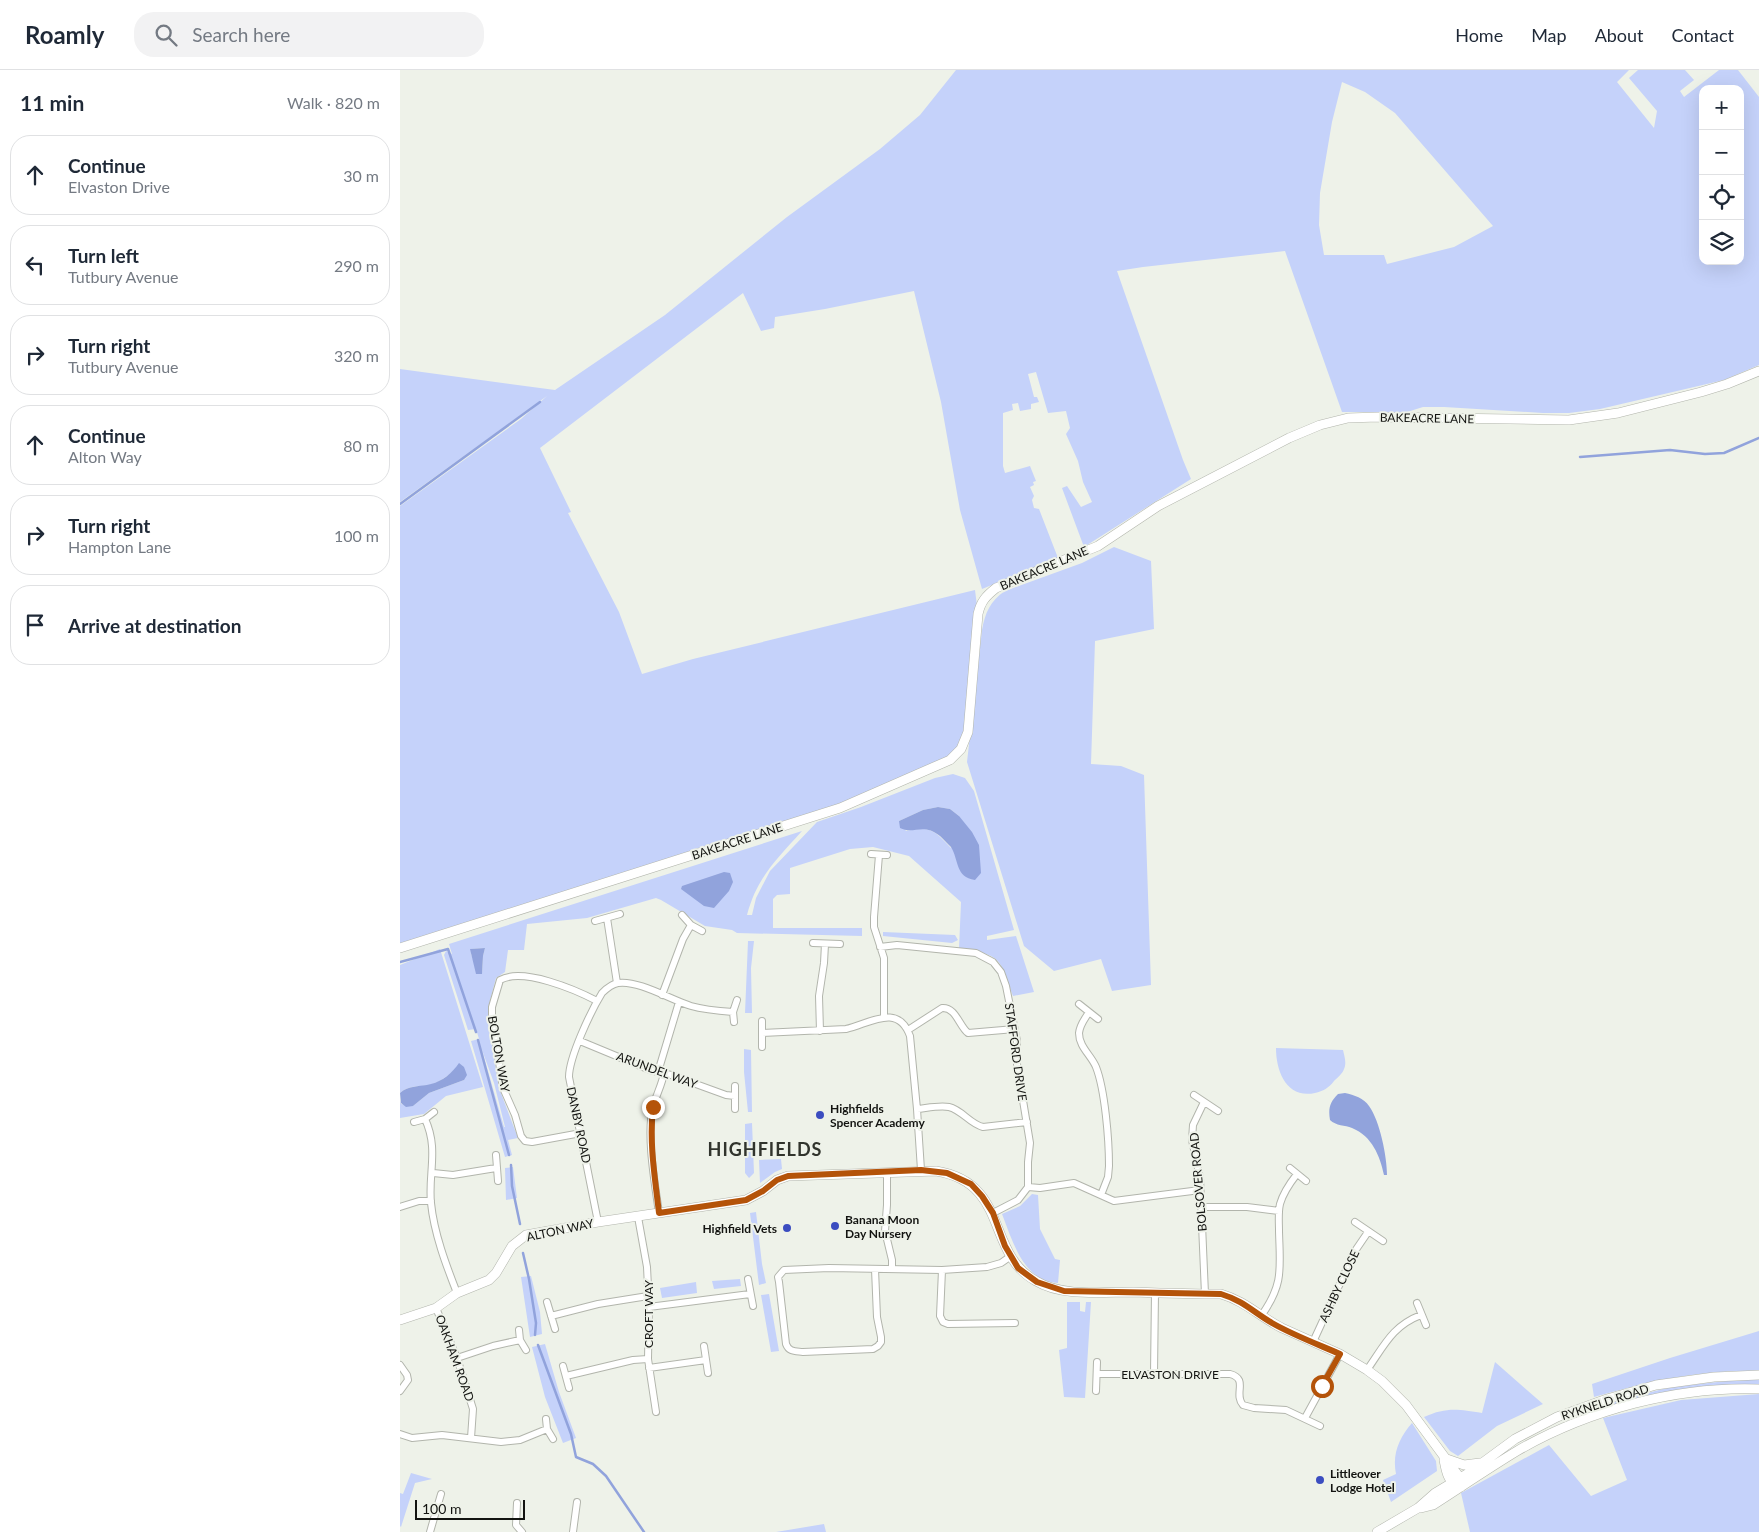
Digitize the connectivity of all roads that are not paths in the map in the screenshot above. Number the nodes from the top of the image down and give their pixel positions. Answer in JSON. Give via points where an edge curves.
{"nodes":[{"id":1,"x":1759,"y":371,"type":"edge"},
{"id":2,"x":871,"y":854,"type":"dead end"},
{"id":3,"x":879,"y":855,"type":"junction"},
{"id":4,"x":887,"y":856,"type":"dead end"},
{"id":5,"x":620,"y":914,"type":"dead end"},
{"id":6,"x":682,"y":915,"type":"dead end"},
{"id":7,"x":607,"y":918,"type":"junction"},
{"id":8,"x":595,"y":921,"type":"dead end"},
{"id":9,"x":691,"y":925,"type":"junction"},
{"id":10,"x":702,"y":931,"type":"dead end"},
{"id":11,"x":813,"y":943,"type":"dead end"},
{"id":12,"x":826,"y":944,"type":"junction"},
{"id":13,"x":840,"y":944,"type":"dead end"},
{"id":14,"x":880,"y":947,"type":"junction"},
{"id":15,"x":400,"y":948,"type":"edge"},
{"id":16,"x":617,"y":983,"type":"junction"},
{"id":17,"x":662,"y":995,"type":"junction"},
{"id":18,"x":737,"y":1000,"type":"dead end"},
{"id":19,"x":597,"y":1001,"type":"junction"},
{"id":20,"x":680,"y":1002,"type":"junction"},
{"id":21,"x":1079,"y":1004,"type":"dead end"},
{"id":22,"x":733,"y":1012,"type":"junction"},
{"id":23,"x":1090,"y":1012,"type":"junction"},
{"id":24,"x":884,"y":1016,"type":"junction"},
{"id":25,"x":1098,"y":1019,"type":"dead end"},
{"id":26,"x":762,"y":1021,"type":"dead end"},
{"id":27,"x":734,"y":1022,"type":"dead end"},
{"id":28,"x":1015,"y":1029,"type":"junction"},
{"id":29,"x":820,"y":1030,"type":"junction"},
{"id":30,"x":908,"y":1030,"type":"junction"},
{"id":31,"x":762,"y":1033,"type":"junction"},
{"id":32,"x":580,"y":1041,"type":"junction"},
{"id":33,"x":762,"y":1047,"type":"dead end"},
{"id":34,"x":661,"y":1072,"type":"junction"},
{"id":35,"x":735,"y":1086,"type":"dead end"},
{"id":36,"x":1194,"y":1095,"type":"dead end"},
{"id":37,"x":735,"y":1096,"type":"junction"},
{"id":38,"x":1204,"y":1102,"type":"junction"},
{"id":39,"x":735,"y":1109,"type":"dead end"},
{"id":40,"x":917,"y":1109,"type":"junction"},
{"id":41,"x":1218,"y":1111,"type":"dead end"},
{"id":42,"x":434,"y":1112,"type":"dead end"},
{"id":43,"x":425,"y":1119,"type":"junction"},
{"id":44,"x":414,"y":1122,"type":"dead end"},
{"id":45,"x":1027,"y":1122,"type":"junction"},
{"id":46,"x":581,"y":1133,"type":"junction"},
{"id":47,"x":496,"y":1155,"type":"dead end"},
{"id":48,"x":496,"y":1168,"type":"junction"},
{"id":49,"x":1290,"y":1168,"type":"dead end"},
{"id":50,"x":921,"y":1170,"type":"junction"},
{"id":51,"x":887,"y":1172,"type":"junction"},
{"id":52,"x":433,"y":1173,"type":"junction"},
{"id":53,"x":1297,"y":1174,"type":"junction"},
{"id":54,"x":498,"y":1181,"type":"dead end"},
{"id":55,"x":1306,"y":1181,"type":"dead end"},
{"id":56,"x":1028,"y":1187,"type":"junction"},
{"id":57,"x":1200,"y":1190,"type":"junction"},
{"id":58,"x":1101,"y":1195,"type":"junction"},
{"id":59,"x":431,"y":1201,"type":"junction"},
{"id":60,"x":400,"y":1207,"type":"edge"},
{"id":61,"x":1202,"y":1207,"type":"junction"},
{"id":62,"x":1279,"y":1211,"type":"junction"},
{"id":63,"x":659,"y":1213,"type":"junction"},
{"id":64,"x":993,"y":1213,"type":"junction"},
{"id":65,"x":638,"y":1217,"type":"junction"},
{"id":66,"x":598,"y":1222,"type":"junction"},
{"id":67,"x":1355,"y":1222,"type":"dead end"},
{"id":68,"x":1368,"y":1232,"type":"junction"},
{"id":69,"x":1383,"y":1241,"type":"dead end"},
{"id":70,"x":1011,"y":1256,"type":"junction"},
{"id":71,"x":876,"y":1269,"type":"junction"},
{"id":72,"x":892,"y":1269,"type":"junction"},
{"id":73,"x":942,"y":1270,"type":"junction"},
{"id":74,"x":748,"y":1278,"type":"dead end"},
{"id":75,"x":1155,"y":1292,"type":"junction"},
{"id":76,"x":457,"y":1293,"type":"junction"},
{"id":77,"x":750,"y":1294,"type":"junction"},
{"id":78,"x":1205,"y":1294,"type":"junction"},
{"id":79,"x":648,"y":1296,"type":"junction"},
{"id":80,"x":547,"y":1302,"type":"dead end"},
{"id":81,"x":1417,"y":1303,"type":"dead end"},
{"id":82,"x":752,"y":1306,"type":"dead end"},
{"id":83,"x":649,"y":1307,"type":"junction"},
{"id":84,"x":436,"y":1308,"type":"junction"},
{"id":85,"x":1421,"y":1315,"type":"junction"},
{"id":86,"x":551,"y":1316,"type":"junction"},
{"id":87,"x":1261,"y":1316,"type":"junction"},
{"id":88,"x":400,"y":1320,"type":"edge"},
{"id":89,"x":1015,"y":1323,"type":"dead end"},
{"id":90,"x":1426,"y":1325,"type":"dead end"},
{"id":91,"x":555,"y":1329,"type":"dead end"},
{"id":92,"x":519,"y":1330,"type":"dead end"},
{"id":93,"x":520,"y":1340,"type":"junction"},
{"id":94,"x":1313,"y":1342,"type":"junction"},
{"id":95,"x":704,"y":1346,"type":"dead end"},
{"id":96,"x":526,"y":1350,"type":"dead end"},
{"id":97,"x":1340,"y":1354,"type":"junction"},
{"id":98,"x":457,"y":1358,"type":"junction"},
{"id":99,"x":648,"y":1359,"type":"junction"},
{"id":100,"x":706,"y":1360,"type":"junction"},
{"id":101,"x":1097,"y":1362,"type":"dead end"},
{"id":102,"x":400,"y":1365,"type":"edge"},
{"id":103,"x":563,"y":1366,"type":"dead end"},
{"id":104,"x":649,"y":1368,"type":"junction"},
{"id":105,"x":1367,"y":1370,"type":"junction"},
{"id":106,"x":708,"y":1373,"type":"dead end"},
{"id":107,"x":1097,"y":1374,"type":"junction"},
{"id":108,"x":1154,"y":1374,"type":"junction"},
{"id":109,"x":1759,"y":1375,"type":"edge"},
{"id":110,"x":566,"y":1376,"type":"junction"},
{"id":111,"x":569,"y":1388,"type":"dead end"},
{"id":112,"x":1759,"y":1388,"type":"edge"},
{"id":113,"x":1096,"y":1390,"type":"dead end"},
{"id":114,"x":400,"y":1391,"type":"edge"},
{"id":115,"x":656,"y":1412,"type":"dead end"},
{"id":116,"x":1305,"y":1418,"type":"junction"},
{"id":117,"x":546,"y":1419,"type":"dead end"},
{"id":118,"x":1320,"y":1426,"type":"dead end"},
{"id":119,"x":547,"y":1429,"type":"junction"},
{"id":120,"x":400,"y":1434,"type":"edge"},
{"id":121,"x":470,"y":1438,"type":"junction"},
{"id":122,"x":553,"y":1439,"type":"dead end"},
{"id":123,"x":1444,"y":1458,"type":"junction"},
{"id":124,"x":1480,"y":1463,"type":"junction"},
{"id":125,"x":1458,"y":1483,"type":"junction"},
{"id":126,"x":441,"y":1494,"type":"dead end"},
{"id":127,"x":577,"y":1502,"type":"dead end"},
{"id":128,"x":517,"y":1503,"type":"dead end"},
{"id":129,"x":566,"y":1514,"type":"dead end"},
{"id":130,"x":575,"y":1515,"type":"junction"},
{"id":131,"x":430,"y":1532,"type":"edge"},
{"id":132,"x":522,"y":1532,"type":"edge"},
{"id":133,"x":573,"y":1532,"type":"edge"},
{"id":134,"x":1376,"y":1532,"type":"edge"}],
"edges":[{"from":1,"to":15,"type":"street","name":"BAKEACRE LANE","via":[[1701,392],[1618,413],[1569,420],[1378,416],[1348,418],[1320,425],[1158,506],[1098,546],[996,588],[987,595],[980,603],[978,614],[968,732],[961,749],[950,760],[840,808]]},
{"from":2,"to":3,"type":"street"},
{"from":3,"to":4,"type":"street"},
{"from":3,"to":14,"type":"street","via":[[874,927]]},
{"from":5,"to":7,"type":"street"},
{"from":6,"to":9,"type":"street"},
{"from":7,"to":8,"type":"street"},
{"from":7,"to":16,"type":"street"},
{"from":9,"to":10,"type":"street"},
{"from":9,"to":17,"type":"street"},
{"from":11,"to":12,"type":"street"},
{"from":12,"to":13,"type":"street"},
{"from":12,"to":29,"type":"street","via":[[819,996]]},
{"from":14,"to":24,"type":"street","via":[[885,970]]},
{"from":14,"to":28,"type":"street","name":"STAFFORD DRIVE","via":[[959,951],[986,957],[1002,972]]},
{"from":16,"to":17,"type":"street","via":[[636,985]]},
{"from":16,"to":19,"type":"street","name":"DANBY ROAD","via":[[608,987]]},
{"from":17,"to":20,"type":"street"},
{"from":18,"to":22,"type":"street"},
{"from":19,"to":32,"type":"street","name":"DANBY ROAD"},
{"from":19,"to":46,"type":"street","name":"BOLTON WAY","via":[[555,983],[511,976],[500,980],[492,1007],[492,1026],[503,1088],[521,1136],[532,1142]]},
{"from":20,"to":22,"type":"street"},
{"from":20,"to":34,"type":"street"},
{"from":21,"to":23,"type":"street"},
{"from":22,"to":27,"type":"street"},
{"from":23,"to":25,"type":"street"},
{"from":23,"to":58,"type":"street","via":[[1080,1026],[1079,1034],[1096,1068],[1103,1101],[1109,1166]]},
{"from":24,"to":29,"type":"street","via":[[857,1027]]},
{"from":24,"to":30,"type":"street","via":[[900,1022]]},
{"from":26,"to":31,"type":"street"},
{"from":28,"to":30,"type":"street","via":[[968,1033],[948,1007]]},
{"from":28,"to":45,"type":"street","name":"STAFFORD DRIVE"},
{"from":29,"to":31,"type":"street"},
{"from":30,"to":40,"type":"street"},
{"from":31,"to":33,"type":"street"},
{"from":32,"to":34,"type":"street","name":"ARUNDEL WAY"},
{"from":32,"to":46,"type":"street","name":"DANBY ROAD","via":[[569,1068],[569,1077]]},
{"from":34,"to":37,"type":"street","name":"ARUNDEL WAY"},
{"from":34,"to":63,"type":"street","via":[[651,1126]]},
{"from":35,"to":37,"type":"street"},
{"from":36,"to":38,"type":"street"},
{"from":37,"to":39,"type":"street"},
{"from":38,"to":41,"type":"street"},
{"from":38,"to":57,"type":"street","name":"BOLSOVER ROAD","via":[[1193,1126],[1192,1140]]},
{"from":40,"to":45,"type":"street","via":[[948,1107],[983,1127]]},
{"from":40,"to":50,"type":"street"},
{"from":42,"to":43,"type":"street"},
{"from":43,"to":44,"type":"street"},
{"from":43,"to":52,"type":"street","via":[[433,1142]]},
{"from":45,"to":56,"type":"street","name":"STAFFORD DRIVE","via":[[1030,1143]]},
{"from":46,"to":66,"type":"street","name":"DANBY ROAD"},
{"from":47,"to":48,"type":"street"},
{"from":48,"to":52,"type":"street","via":[[453,1175]]},
{"from":48,"to":54,"type":"street"},
{"from":49,"to":53,"type":"street"},
{"from":50,"to":51,"type":"street"},
{"from":50,"to":64,"type":"street","via":[[947,1173],[971,1184]]},
{"from":51,"to":63,"type":"street","name":"ALTON WAY","via":[[788,1176],[749,1199]]},
{"from":51,"to":72,"type":"street","via":[[885,1231]]},
{"from":52,"to":59,"type":"street"},
{"from":53,"to":55,"type":"street"},
{"from":53,"to":62,"type":"street"},
{"from":56,"to":58,"type":"street","via":[[1074,1183]]},
{"from":56,"to":64,"type":"street","via":[[1018,1200]]},
{"from":57,"to":58,"type":"street","via":[[1122,1201]]},
{"from":57,"to":61,"type":"street","name":"BOLSOVER ROAD"},
{"from":59,"to":60,"type":"street"},
{"from":59,"to":76,"type":"street"},
{"from":61,"to":62,"type":"street"},
{"from":61,"to":78,"type":"street","name":"BOLSOVER ROAD"},
{"from":62,"to":87,"type":"street","via":[[1280,1276],[1274,1296]]},
{"from":63,"to":65,"type":"street","name":"ALTON WAY"},
{"from":64,"to":70,"type":"street"},
{"from":65,"to":66,"type":"street","name":"ALTON WAY"},
{"from":65,"to":79,"type":"street","name":"CROFT WAY","via":[[647,1267]]},
{"from":66,"to":76,"type":"street","name":"ALTON WAY","via":[[526,1235],[512,1246],[489,1280]]},
{"from":67,"to":68,"type":"street"},
{"from":68,"to":69,"type":"street"},
{"from":68,"to":94,"type":"street","name":"ASHBY CLOSE","via":[[1355,1251]]},
{"from":70,"to":73,"type":"street","via":[[987,1267]]},
{"from":70,"to":75,"type":"street","via":[[1028,1276],[1054,1289]]},
{"from":71,"to":71,"type":"street","via":[[788,1269],[781,1273],[778,1282],[788,1348],[803,1352],[873,1349],[878,1346],[881,1337]]},
{"from":71,"to":72,"type":"street"},
{"from":72,"to":73,"type":"street"},
{"from":73,"to":89,"type":"street","via":[[940,1316],[943,1322]]},
{"from":74,"to":77,"type":"street"},
{"from":75,"to":78,"type":"street"},
{"from":75,"to":108,"type":"street"},
{"from":76,"to":84,"type":"street","name":"ALTON WAY"},
{"from":77,"to":82,"type":"street"},
{"from":77,"to":83,"type":"street"},
{"from":78,"to":87,"type":"street","via":[[1233,1298]]},
{"from":79,"to":83,"type":"street","name":"CROFT WAY"},
{"from":79,"to":86,"type":"street"},
{"from":80,"to":86,"type":"street"},
{"from":81,"to":85,"type":"street"},
{"from":83,"to":99,"type":"street","name":"CROFT WAY"},
{"from":84,"to":88,"type":"street","name":"ALTON WAY"},
{"from":84,"to":98,"type":"street","name":"OAKHAM ROAD"},
{"from":85,"to":90,"type":"street"},
{"from":85,"to":105,"type":"street","via":[[1408,1320],[1391,1334]]},
{"from":86,"to":91,"type":"street"},
{"from":87,"to":94,"type":"street"},
{"from":92,"to":93,"type":"street"},
{"from":93,"to":96,"type":"street"},
{"from":93,"to":98,"type":"street"},
{"from":94,"to":97,"type":"street"},
{"from":95,"to":100,"type":"street"},
{"from":97,"to":105,"type":"street"},
{"from":97,"to":116,"type":"street"},
{"from":98,"to":121,"type":"street","name":"OAKHAM ROAD","via":[[473,1409]]},
{"from":99,"to":104,"type":"street","name":"CROFT WAY"},
{"from":99,"to":110,"type":"street"},
{"from":100,"to":104,"type":"street"},
{"from":100,"to":106,"type":"street"},
{"from":101,"to":107,"type":"street"},
{"from":102,"to":114,"type":"street","via":[[408,1380]]},
{"from":103,"to":110,"type":"street"},
{"from":104,"to":115,"type":"street","name":"CROFT WAY","via":[[649,1395]]},
{"from":105,"to":123,"type":"street","via":[[1406,1405]]},
{"from":107,"to":108,"type":"street","name":"ELVASTON DRIVE"},
{"from":107,"to":113,"type":"street"},
{"from":108,"to":116,"type":"street","name":"ELVASTON DRIVE","via":[[1237,1376],[1241,1404],[1286,1410]]},
{"from":109,"to":124,"type":"street","name":"RYKNELD ROAD","via":[[1685,1380],[1607,1399],[1547,1422],[1514,1439]]},
{"from":110,"to":111,"type":"street"},
{"from":112,"to":125,"type":"street","name":"RYKNELD ROAD","via":[[1686,1394],[1613,1411],[1571,1425]]},
{"from":116,"to":118,"type":"street","name":"ELVASTON DRIVE"},
{"from":117,"to":119,"type":"street"},
{"from":119,"to":121,"type":"street","via":[[520,1440],[501,1442]]},
{"from":119,"to":122,"type":"street"},
{"from":120,"to":121,"type":"street","via":[[412,1438],[442,1435]]},
{"from":123,"to":124,"type":"street","via":[[1464,1465]]},
{"from":123,"to":125,"type":"street","via":[[1446,1473]]},
{"from":124,"to":125,"type":"street","name":"RYKNELD ROAD"},
{"from":125,"to":134,"type":"street","name":"RYKNELD ROAD","via":[[1435,1493],[1418,1508]]},
{"from":126,"to":131,"type":"street"},
{"from":127,"to":130,"type":"street"},
{"from":128,"to":132,"type":"street","via":[[516,1525]]},
{"from":129,"to":130,"type":"street"},
{"from":130,"to":133,"type":"street"}]}
